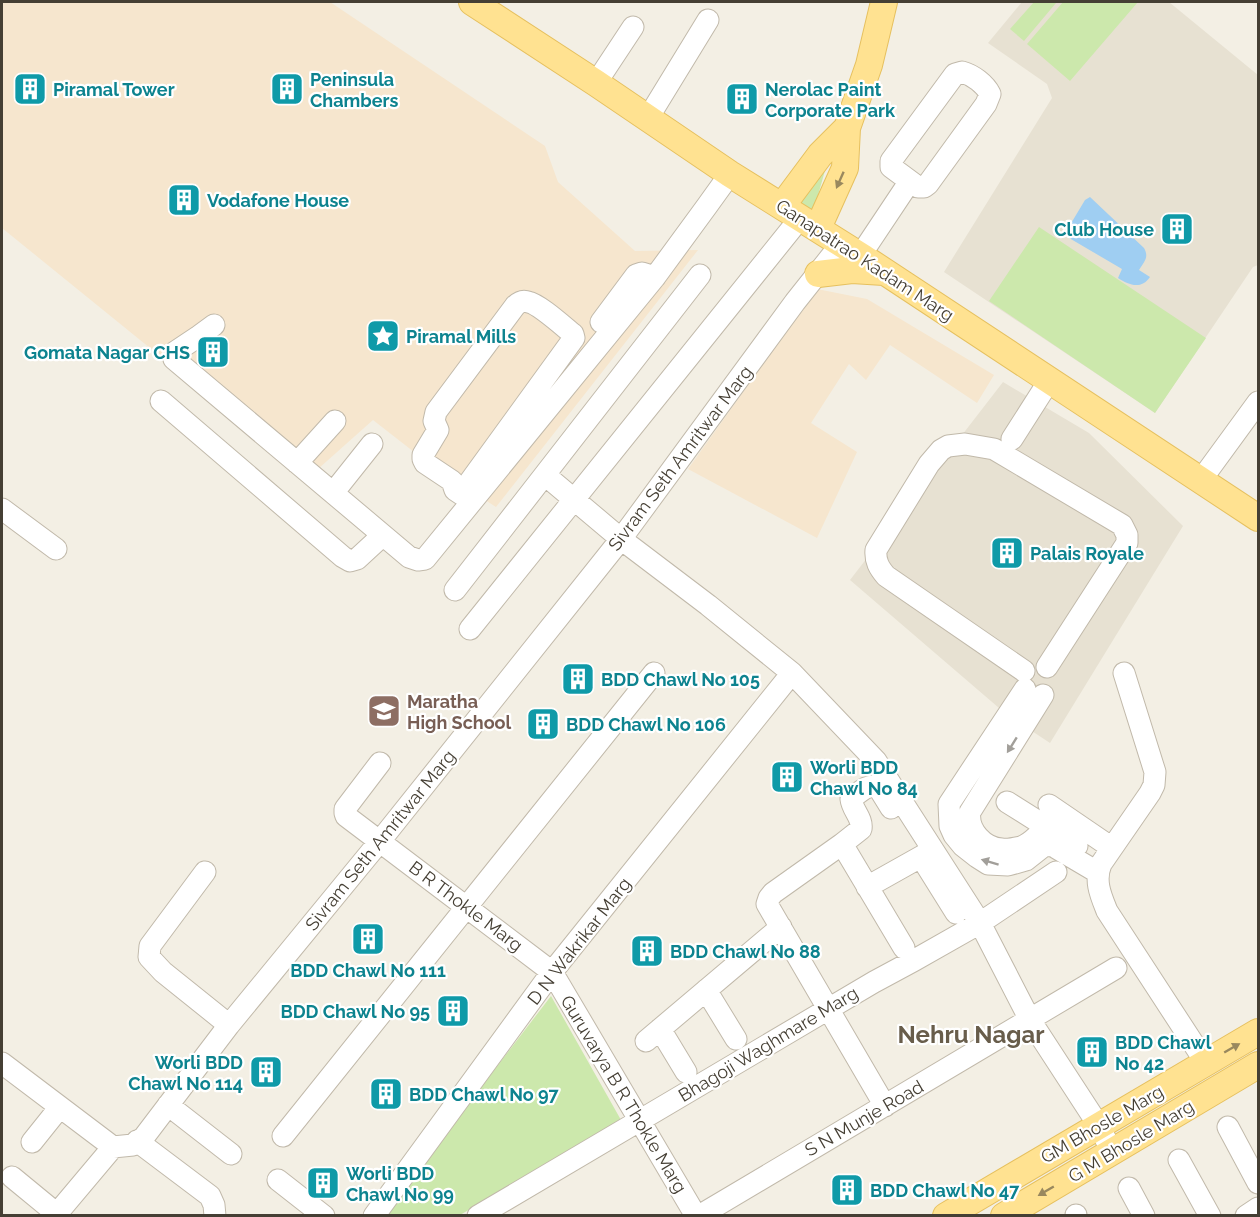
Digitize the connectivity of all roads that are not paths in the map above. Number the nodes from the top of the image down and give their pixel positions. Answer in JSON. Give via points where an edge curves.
{"nodes":[{"id":1,"x":472,"y":2,"type":"edge"},
{"id":2,"x":884,"y":2,"type":"edge"},
{"id":3,"x":708,"y":20,"type":"dead end"},
{"id":4,"x":633,"y":27,"type":"dead end"},
{"id":5,"x":596,"y":83,"type":"junction"},
{"id":6,"x":648,"y":118,"type":"junction"},
{"id":7,"x":847,"y":128,"type":"junction"},
{"id":8,"x":730,"y":174,"type":"junction"},
{"id":9,"x":910,"y":180,"type":"junction"},
{"id":10,"x":800,"y":217,"type":"junction"},
{"id":11,"x":851,"y":250,"type":"junction"},
{"id":12,"x":884,"y":272,"type":"junction"},
{"id":13,"x":818,"y":274,"type":"junction"},
{"id":14,"x":700,"y":275,"type":"dead end"},
{"id":15,"x":654,"y":277,"type":"junction"},
{"id":16,"x":214,"y":325,"type":"dead end"},
{"id":17,"x":1049,"y":381,"type":"junction"},
{"id":18,"x":161,"y":401,"type":"dead end"},
{"id":19,"x":1258,"y":402,"type":"edge"},
{"id":20,"x":335,"y":422,"type":"dead end"},
{"id":21,"x":1012,"y":439,"type":"dead end"},
{"id":22,"x":372,"y":444,"type":"dead end"},
{"id":23,"x":297,"y":463,"type":"junction"},
{"id":24,"x":545,"y":475,"type":"junction"},
{"id":25,"x":1201,"y":480,"type":"junction"},
{"id":26,"x":333,"y":493,"type":"junction"},
{"id":27,"x":461,"y":494,"type":"junction"},
{"id":28,"x":574,"y":500,"type":"junction"},
{"id":29,"x":1254,"y":508,"type":"edge"},
{"id":30,"x":2,"y":509,"type":"edge"},
{"id":31,"x":384,"y":535,"type":"junction"},
{"id":32,"x":621,"y":539,"type":"junction"},
{"id":33,"x":56,"y":549,"type":"dead end"},
{"id":34,"x":455,"y":590,"type":"dead end"},
{"id":35,"x":470,"y":629,"type":"dead end"},
{"id":36,"x":1047,"y":667,"type":"junction"},
{"id":37,"x":654,"y":673,"type":"dead end"},
{"id":38,"x":792,"y":673,"type":"junction"},
{"id":39,"x":1124,"y":673,"type":"dead end"},
{"id":40,"x":1031,"y":685,"type":"junction"},
{"id":41,"x":380,"y":763,"type":"dead end"},
{"id":42,"x":1007,"y":802,"type":"dead end"},
{"id":43,"x":1048,"y":805,"type":"dead end"},
{"id":44,"x":1053,"y":831,"type":"junction"},
{"id":45,"x":380,"y":841,"type":"junction"},
{"id":46,"x":842,"y":844,"type":"junction"},
{"id":47,"x":922,"y":856,"type":"junction"},
{"id":48,"x":1104,"y":861,"type":"junction"},
{"id":49,"x":206,"y":872,"type":"dead end"},
{"id":50,"x":1056,"y":872,"type":"dead end"},
{"id":51,"x":867,"y":887,"type":"junction"},
{"id":52,"x":467,"y":907,"type":"junction"},
{"id":53,"x":956,"y":913,"type":"dead end"},
{"id":54,"x":980,"y":922,"type":"junction"},
{"id":55,"x":781,"y":927,"type":"junction"},
{"id":56,"x":904,"y":948,"type":"dead end"},
{"id":57,"x":1116,"y":968,"type":"dead end"},
{"id":58,"x":552,"y":972,"type":"junction"},
{"id":59,"x":706,"y":990,"type":"junction"},
{"id":60,"x":828,"y":1009,"type":"junction"},
{"id":61,"x":1030,"y":1020,"type":"junction"},
{"id":62,"x":229,"y":1025,"type":"junction"},
{"id":63,"x":1258,"y":1032,"type":"edge"},
{"id":64,"x":736,"y":1039,"type":"dead end"},
{"id":65,"x":2,"y":1063,"type":"edge"},
{"id":66,"x":1206,"y":1063,"type":"junction"},
{"id":67,"x":1258,"y":1065,"type":"edge"},
{"id":68,"x":686,"y":1072,"type":"dead end"},
{"id":69,"x":168,"y":1105,"type":"junction"},
{"id":70,"x":885,"y":1106,"type":"junction"},
{"id":71,"x":60,"y":1107,"type":"junction"},
{"id":72,"x":640,"y":1120,"type":"junction"},
{"id":73,"x":1099,"y":1126,"type":"junction"},
{"id":74,"x":1228,"y":1127,"type":"dead end"},
{"id":75,"x":283,"y":1136,"type":"dead end"},
{"id":76,"x":32,"y":1142,"type":"dead end"},
{"id":77,"x":137,"y":1142,"type":"junction"},
{"id":78,"x":113,"y":1147,"type":"junction"},
{"id":79,"x":1112,"y":1152,"type":"junction"},
{"id":80,"x":231,"y":1154,"type":"dead end"},
{"id":81,"x":1179,"y":1160,"type":"dead end"},
{"id":82,"x":7,"y":1180,"type":"edge"},
{"id":83,"x":278,"y":1180,"type":"dead end"},
{"id":84,"x":1258,"y":1183,"type":"edge"},
{"id":85,"x":1129,"y":1188,"type":"dead end"},
{"id":86,"x":988,"y":1191,"type":"junction"},
{"id":87,"x":1258,"y":1208,"type":"edge"},
{"id":88,"x":51,"y":1215,"type":"edge"},
{"id":89,"x":215,"y":1215,"type":"edge"},
{"id":90,"x":324,"y":1215,"type":"edge"},
{"id":91,"x":374,"y":1215,"type":"edge"},
{"id":92,"x":478,"y":1215,"type":"edge"},
{"id":93,"x":697,"y":1215,"type":"edge"},
{"id":94,"x":946,"y":1215,"type":"edge"},
{"id":95,"x":1002,"y":1215,"type":"edge"},
{"id":96,"x":1144,"y":1215,"type":"edge"},
{"id":97,"x":1210,"y":1215,"type":"edge"},
{"id":98,"x":1245,"y":1215,"type":"edge"}],
"edges":[{"from":1,"to":5,"type":"main road","name":"Ganapatrao Kadam Marg"},
{"from":2,"to":7,"type":"main road","via":[[869,65]]},
{"from":3,"to":6,"type":"street"},
{"from":4,"to":5,"type":"street"},
{"from":5,"to":6,"type":"main road","name":"Ganapatrao Kadam Marg"},
{"from":6,"to":8,"type":"main road","name":"Ganapatrao Kadam Marg"},
{"from":7,"to":10,"type":"main road","via":[[820,154]]},
{"from":7,"to":10,"type":"main road","one_way":true,"via":[[845,168]]},
{"from":8,"to":10,"type":"main road","name":"Ganapatrao Kadam Marg"},
{"from":8,"to":15,"type":"street"},
{"from":9,"to":9,"type":"street","via":[[918,187],[928,184],[986,104],[990,94],[986,87],[967,73],[955,74],[891,161],[891,167]]},
{"from":9,"to":11,"type":"street","name":"Sivram Seth Amritwar Marg"},
{"from":10,"to":11,"type":"main road","name":"Ganapatrao Kadam Marg"},
{"from":10,"to":28,"type":"street"},
{"from":11,"to":12,"type":"main road","name":"Ganapatrao Kadam Marg"},
{"from":11,"to":13,"type":"street","name":"Sivram Seth Amritwar Marg"},
{"from":12,"to":13,"type":"main road"},
{"from":12,"to":17,"type":"main road","name":"Ganapatrao Kadam Marg"},
{"from":13,"to":32,"type":"street","name":"Sivram Seth Amritwar Marg"},
{"from":14,"to":24,"type":"street"},
{"from":15,"to":27,"type":"street","via":[[642,273],[632,279],[474,495]]},
{"from":15,"to":31,"type":"street","via":[[425,559],[409,556]]},
{"from":16,"to":23,"type":"street","via":[[174,352],[174,359]]},
{"from":17,"to":21,"type":"street"},
{"from":17,"to":25,"type":"main road","name":"Ganapatrao Kadam Marg"},
{"from":18,"to":31,"type":"street","via":[[343,557],[357,560]]},
{"from":19,"to":25,"type":"street"},
{"from":20,"to":23,"type":"street"},
{"from":22,"to":26,"type":"street"},
{"from":23,"to":26,"type":"street"},
{"from":24,"to":28,"type":"street"},
{"from":24,"to":34,"type":"street"},
{"from":25,"to":29,"type":"main road","name":"Ganapatrao Kadam Marg"},
{"from":26,"to":31,"type":"street"},
{"from":27,"to":27,"type":"street","via":[[452,481],[423,459],[438,430],[434,417],[515,306],[531,302],[574,338]]},
{"from":28,"to":32,"type":"street"},
{"from":28,"to":35,"type":"street"},
{"from":30,"to":33,"type":"street"},
{"from":32,"to":38,"type":"street"},
{"from":32,"to":45,"type":"street","name":"Sivram Seth Amritwar Marg"},
{"from":36,"to":40,"type":"street","via":[[1030,665]]},
{"from":36,"to":40,"type":"street","via":[[1054,682],[1050,690]]},
{"from":36,"to":40,"type":"street","via":[[1127,543],[1127,535],[1122,525],[994,449],[965,444],[948,446],[929,464],[876,550],[878,566]]},
{"from":37,"to":52,"type":"street"},
{"from":38,"to":54,"type":"street","via":[[876,760]]},
{"from":38,"to":58,"type":"street","name":"D N Wakrikar Marg"},
{"from":39,"to":48,"type":"street","via":[[1155,772],[1155,785]]},
{"from":40,"to":44,"type":"street","one_way":true,"via":[[969,816],[979,838],[1003,850],[1032,842],[1044,830]]},
{"from":48,"to":40,"type":"street","one_way":true,"via":[[1045,845],[1026,860],[1008,865],[988,864],[963,846],[950,826],[949,804]]},
{"from":41,"to":45,"type":"street","name":"B R Thokle Marg","via":[[345,813]]},
{"from":42,"to":44,"type":"street"},
{"from":43,"to":48,"type":"street"},
{"from":44,"to":48,"type":"street"},
{"from":45,"to":52,"type":"street","name":"B R Thokle Marg"},
{"from":45,"to":62,"type":"street","name":"Sivram Seth Amritwar Marg"},
{"from":46,"to":47,"type":"street","via":[[862,826],[851,799],[873,784],[878,786]]},
{"from":46,"to":51,"type":"street"},
{"from":46,"to":55,"type":"street","via":[[769,898],[767,904]]},
{"from":47,"to":51,"type":"street"},
{"from":47,"to":53,"type":"street"},
{"from":48,"to":66,"type":"street","via":[[1098,887],[1107,911]]},
{"from":49,"to":62,"type":"street","via":[[150,946],[149,957]]},
{"from":50,"to":54,"type":"street","name":"Bhagoji Waghmare Marg"},
{"from":51,"to":56,"type":"street"},
{"from":52,"to":58,"type":"street","name":"B R Thokle Marg"},
{"from":52,"to":75,"type":"street"},
{"from":54,"to":60,"type":"street","name":"Bhagoji Waghmare Marg"},
{"from":54,"to":61,"type":"street"},
{"from":55,"to":59,"type":"street"},
{"from":55,"to":60,"type":"street"},
{"from":57,"to":61,"type":"street","name":"S N Munje Road"},
{"from":58,"to":72,"type":"street","name":"Guruvarya B R Thokle Marg"},
{"from":58,"to":91,"type":"street","name":"D N Wakrikar Marg"},
{"from":59,"to":64,"type":"street"},
{"from":59,"to":68,"type":"street","via":[[653,1035]]},
{"from":60,"to":70,"type":"street"},
{"from":60,"to":72,"type":"street","name":"Bhagoji Waghmare Marg"},
{"from":61,"to":70,"type":"street","name":"S N Munje Road"},
{"from":61,"to":73,"type":"street"},
{"from":62,"to":69,"type":"street","name":"Sivram Seth Amritwar Marg"},
{"from":66,"to":63,"type":"main road","name":"GM Bhosle Marg","one_way":true},
{"from":65,"to":71,"type":"street"},
{"from":66,"to":73,"type":"main road","name":"GM Bhosle Marg"},
{"from":67,"to":79,"type":"main road","name":"G M Bhosle Marg"},
{"from":69,"to":77,"type":"street","name":"Sivram Seth Amritwar Marg"},
{"from":69,"to":80,"type":"street"},
{"from":70,"to":93,"type":"street","name":"S N Munje Road"},
{"from":71,"to":76,"type":"street"},
{"from":71,"to":78,"type":"street"},
{"from":72,"to":92,"type":"street","name":"Bhagoji Waghmare Marg"},
{"from":72,"to":93,"type":"street","name":"Guruvarya B R Thokle Marg"},
{"from":73,"to":79,"type":"street"},
{"from":73,"to":86,"type":"main road","name":"GM Bhosle Marg"},
{"from":74,"to":84,"type":"street"},
{"from":77,"to":78,"type":"street"},
{"from":77,"to":89,"type":"street","via":[[210,1196]]},
{"from":78,"to":88,"type":"street"},
{"from":79,"to":95,"type":"main road","name":"G M Bhosle Marg","one_way":true},
{"from":81,"to":97,"type":"street"},
{"from":82,"to":88,"type":"street"},
{"from":83,"to":90,"type":"street"},
{"from":85,"to":96,"type":"street"},
{"from":86,"to":94,"type":"main road","name":"GM Bhosle Marg"},
{"from":86,"to":95,"type":"street"},
{"from":87,"to":98,"type":"street"}]}
